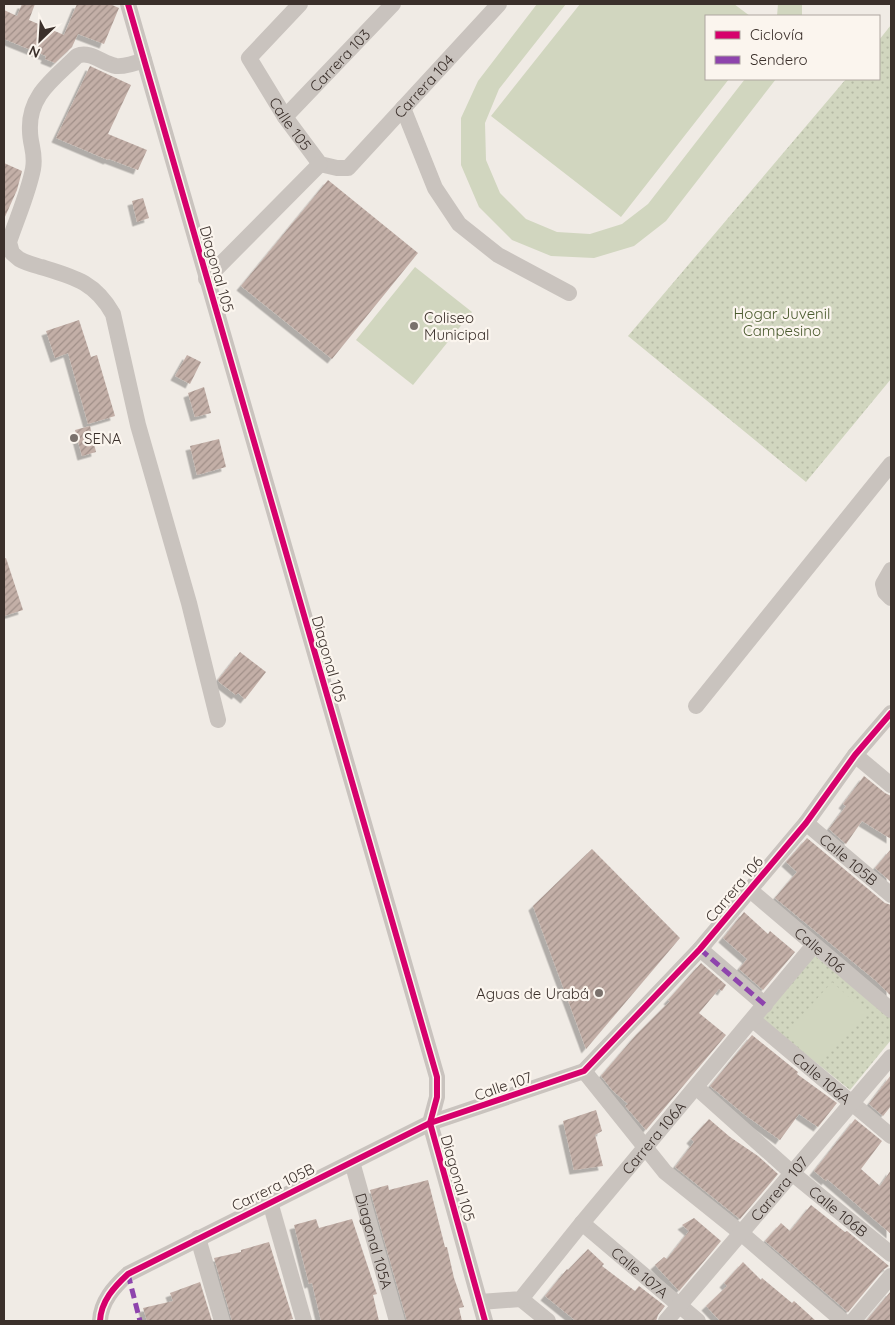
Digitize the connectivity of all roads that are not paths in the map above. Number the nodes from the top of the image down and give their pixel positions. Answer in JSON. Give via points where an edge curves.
{"nodes":[{"id":1,"x":128,"y":4,"type":"edge"},
{"id":2,"x":300,"y":4,"type":"edge"},
{"id":3,"x":393,"y":4,"type":"edge"},
{"id":4,"x":499,"y":4,"type":"edge"},
{"id":5,"x":144,"y":60,"type":"junction"},
{"id":6,"x":403,"y":108,"type":"junction"},
{"id":7,"x":285,"y":117,"type":"junction"},
{"id":8,"x":320,"y":164,"type":"junction"},
{"id":9,"x":348,"y":168,"type":"joint"},
{"id":10,"x":8,"y":252,"type":"edge"},
{"id":11,"x":206,"y":279,"type":"junction"},
{"id":12,"x":569,"y":293,"type":"dead end"},
{"id":13,"x":891,"y":464,"type":"edge"},
{"id":14,"x":891,"y":570,"type":"edge"},
{"id":15,"x":891,"y":598,"type":"edge"},
{"id":16,"x":696,"y":706,"type":"dead end"},
{"id":17,"x":891,"y":713,"type":"edge"},
{"id":18,"x":218,"y":720,"type":"dead end"},
{"id":19,"x":855,"y":755,"type":"junction"},
{"id":20,"x":891,"y":785,"type":"edge"},
{"id":21,"x":806,"y":823,"type":"junction"},
{"id":22,"x":750,"y":890,"type":"junction"},
{"id":23,"x":891,"y":895,"type":"edge"},
{"id":24,"x":814,"y":945,"type":"junction"},
{"id":25,"x":700,"y":948,"type":"junction"},
{"id":26,"x":765,"y":1005,"type":"junction"},
{"id":27,"x":891,"y":1010,"type":"edge"},
{"id":28,"x":753,"y":1020,"type":"junction"},
{"id":29,"x":891,"y":1057,"type":"edge"},
{"id":30,"x":584,"y":1071,"type":"junction"},
{"id":31,"x":696,"y":1086,"type":"junction"},
{"id":32,"x":852,"y":1103,"type":"junction"},
{"id":33,"x":430,"y":1123,"type":"junction"},
{"id":34,"x":891,"y":1136,"type":"edge"},
{"id":35,"x":644,"y":1148,"type":"junction"},
{"id":36,"x":352,"y":1162,"type":"junction"},
{"id":37,"x":792,"y":1173,"type":"junction"},
{"id":38,"x":270,"y":1202,"type":"junction"},
{"id":39,"x":582,"y":1223,"type":"junction"},
{"id":40,"x":740,"y":1233,"type":"junction"},
{"id":41,"x":198,"y":1238,"type":"junction"},
{"id":42,"x":891,"y":1254,"type":"edge"},
{"id":43,"x":891,"y":1276,"type":"edge"},
{"id":44,"x":521,"y":1299,"type":"junction"},
{"id":45,"x":480,"y":1302,"type":"junction"},
{"id":46,"x":680,"y":1306,"type":"junction"},
{"id":47,"x":100,"y":1321,"type":"edge"},
{"id":48,"x":222,"y":1321,"type":"edge"},
{"id":49,"x":304,"y":1321,"type":"edge"},
{"id":50,"x":397,"y":1321,"type":"edge"},
{"id":51,"x":486,"y":1321,"type":"edge"},
{"id":52,"x":548,"y":1321,"type":"edge"},
{"id":53,"x":666,"y":1321,"type":"edge"},
{"id":54,"x":698,"y":1321,"type":"edge"},
{"id":55,"x":843,"y":1321,"type":"edge"},
{"id":56,"x":853,"y":1321,"type":"edge"}],
"edges":[{"from":1,"to":5,"type":"street","name":"Diagonal 105"},
{"from":2,"to":7,"type":"street","name":"Calle 105","via":[[249,58]]},
{"from":3,"to":7,"type":"street","name":"Carrera 103"},
{"from":4,"to":6,"type":"street","name":"Carrera 104"},
{"from":5,"to":10,"type":"street","via":[[118,66],[81,54],[41,91],[30,121],[34,150],[32,170]]},
{"from":5,"to":11,"type":"street","name":"Diagonal 105"},
{"from":6,"to":9,"type":"street","name":"Carrera 104"},
{"from":6,"to":12,"type":"street","via":[[435,188],[459,224],[498,255]]},
{"from":7,"to":8,"type":"street","name":"Calle 105"},
{"from":8,"to":9,"type":"street","name":"Calle 105"},
{"from":8,"to":11,"type":"street"},
{"from":10,"to":18,"type":"street","via":[[23,262],[82,281],[98,293],[113,314],[138,425],[187,594]]},
{"from":11,"to":33,"type":"street","name":"Diagonal 105","via":[[437,1077],[437,1097]]},
{"from":13,"to":16,"type":"street"},
{"from":14,"to":15,"type":"street","via":[[883,584]]},
{"from":17,"to":19,"type":"street","name":"Carrera 106"},
{"from":19,"to":20,"type":"street"},
{"from":19,"to":21,"type":"street","name":"Carrera 106"},
{"from":21,"to":22,"type":"street","name":"Carrera 106"},
{"from":21,"to":23,"type":"street","name":"Calle 105B"},
{"from":22,"to":24,"type":"street","name":"Calle 106"},
{"from":22,"to":25,"type":"street","name":"Carrera 106"},
{"from":24,"to":26,"type":"street","name":"Carrera 106A"},
{"from":24,"to":27,"type":"street","name":"Calle 106"},
{"from":25,"to":26,"type":"street"},
{"from":25,"to":30,"type":"street","name":"Carrera 106"},
{"from":26,"to":28,"type":"street","name":"Carrera 106A"},
{"from":28,"to":31,"type":"street","name":"Carrera 106A"},
{"from":28,"to":32,"type":"street","name":"Calle 106A"},
{"from":29,"to":32,"type":"street","name":"Carrera 107"},
{"from":30,"to":33,"type":"street","name":"Calle 107"},
{"from":30,"to":35,"type":"street"},
{"from":31,"to":35,"type":"street","name":"Carrera 106A"},
{"from":31,"to":37,"type":"street","name":"Calle 106B"},
{"from":32,"to":34,"type":"street","name":"Calle 106A"},
{"from":32,"to":37,"type":"street","name":"Carrera 107"},
{"from":33,"to":36,"type":"street","name":"Carrera 105B"},
{"from":33,"to":45,"type":"street","name":"Diagonal 105"},
{"from":35,"to":39,"type":"street","name":"Carrera 106A"},
{"from":35,"to":40,"type":"street","via":[[664,1172]]},
{"from":36,"to":38,"type":"street","name":"Carrera 105B"},
{"from":36,"to":50,"type":"street","name":"Diagonal 105A"},
{"from":37,"to":40,"type":"street","name":"Carrera 107"},
{"from":37,"to":42,"type":"street","name":"Calle 106B"},
{"from":38,"to":41,"type":"street","name":"Carrera 105B"},
{"from":38,"to":49,"type":"street"},
{"from":39,"to":44,"type":"street","name":"Carrera 106A"},
{"from":39,"to":46,"type":"street","name":"Calle 107A"},
{"from":40,"to":46,"type":"street","name":"Carrera 107"},
{"from":40,"to":55,"type":"street"},
{"from":41,"to":47,"type":"street","name":"Carrera 105B","via":[[128,1274],[109,1292]]},
{"from":41,"to":48,"type":"street"},
{"from":43,"to":56,"type":"street"},
{"from":44,"to":45,"type":"street"},
{"from":44,"to":52,"type":"street"},
{"from":45,"to":51,"type":"street","name":"Diagonal 105"},
{"from":46,"to":53,"type":"street","name":"Carrera 107"},
{"from":46,"to":54,"type":"street","name":"Calle 107A"}]}
